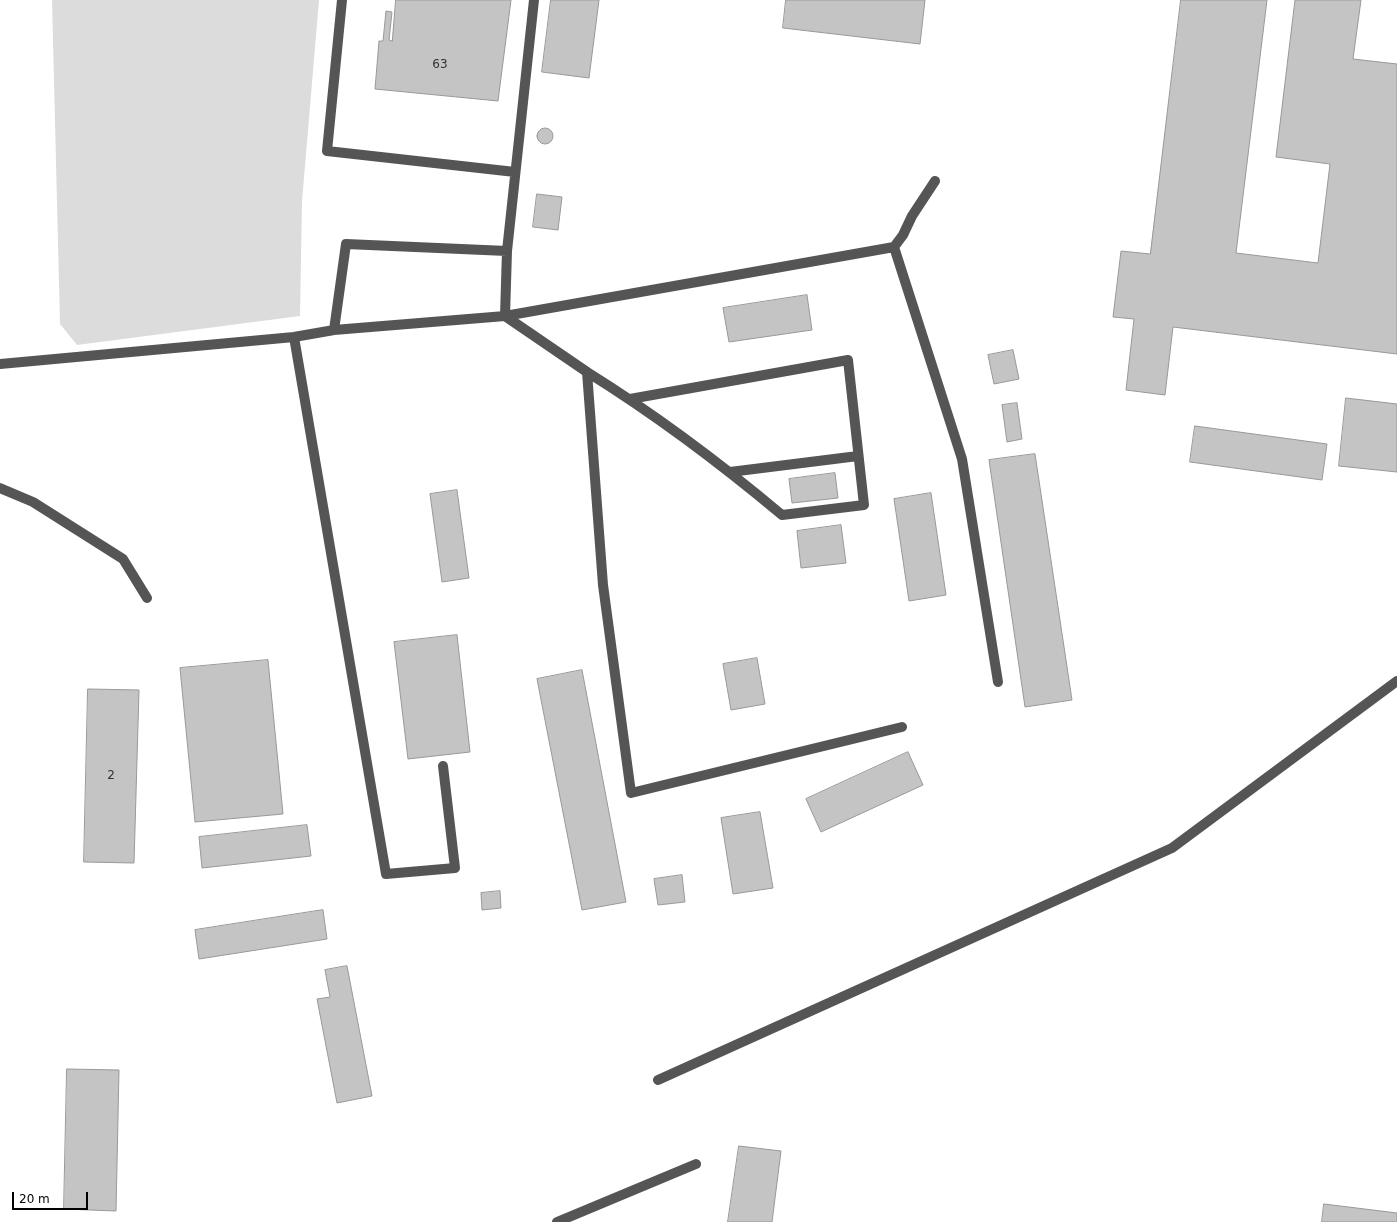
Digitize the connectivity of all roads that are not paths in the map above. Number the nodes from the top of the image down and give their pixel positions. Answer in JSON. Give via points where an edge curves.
{"nodes":[{"id":1,"x":342,"y":0,"type":"edge"},
{"id":2,"x":534,"y":0,"type":"edge"},
{"id":3,"x":515,"y":172,"type":"junction"},
{"id":4,"x":935,"y":181,"type":"dead end"},
{"id":5,"x":894,"y":246,"type":"junction"},
{"id":6,"x":507,"y":250,"type":"junction"},
{"id":7,"x":505,"y":316,"type":"junction"},
{"id":8,"x":334,"y":330,"type":"junction"},
{"id":9,"x":294,"y":336,"type":"junction"},
{"id":10,"x":0,"y":364,"type":"edge"},
{"id":11,"x":587,"y":372,"type":"junction"},
{"id":12,"x":630,"y":398,"type":"junction"},
{"id":13,"x":858,"y":456,"type":"junction"},
{"id":14,"x":730,"y":472,"type":"junction"},
{"id":15,"x":0,"y":488,"type":"edge"},
{"id":16,"x":147,"y":598,"type":"dead end"},
{"id":17,"x":1397,"y":681,"type":"edge"},
{"id":18,"x":998,"y":682,"type":"dead end"},
{"id":19,"x":902,"y":727,"type":"dead end"},
{"id":20,"x":443,"y":766,"type":"dead end"},
{"id":21,"x":658,"y":1080,"type":"dead end"},
{"id":22,"x":696,"y":1164,"type":"dead end"},
{"id":23,"x":557,"y":1222,"type":"edge"}],
"edges":[{"from":1,"to":3,"type":"street","via":[[327,151]]},
{"from":2,"to":3,"type":"street"},
{"from":3,"to":6,"type":"street"},
{"from":4,"to":5,"type":"street"},
{"from":5,"to":7,"type":"street"},
{"from":5,"to":18,"type":"street","via":[[962,459]]},
{"from":6,"to":7,"type":"street"},
{"from":6,"to":8,"type":"street","via":[[346,244]]},
{"from":7,"to":8,"type":"street"},
{"from":7,"to":11,"type":"street"},
{"from":8,"to":9,"type":"street"},
{"from":9,"to":10,"type":"street"},
{"from":9,"to":20,"type":"street","via":[[386,874],[455,868]]},
{"from":11,"to":12,"type":"street"},
{"from":11,"to":19,"type":"street","via":[[603,586],[631,792]]},
{"from":12,"to":13,"type":"street","via":[[848,360]]},
{"from":12,"to":14,"type":"street"},
{"from":13,"to":14,"type":"street"},
{"from":13,"to":14,"type":"street","via":[[864,505],[782,515]]},
{"from":15,"to":16,"type":"street","via":[[33,502],[123,559]]},
{"from":17,"to":21,"type":"street","via":[[1172,848]]},
{"from":22,"to":23,"type":"street"}]}
